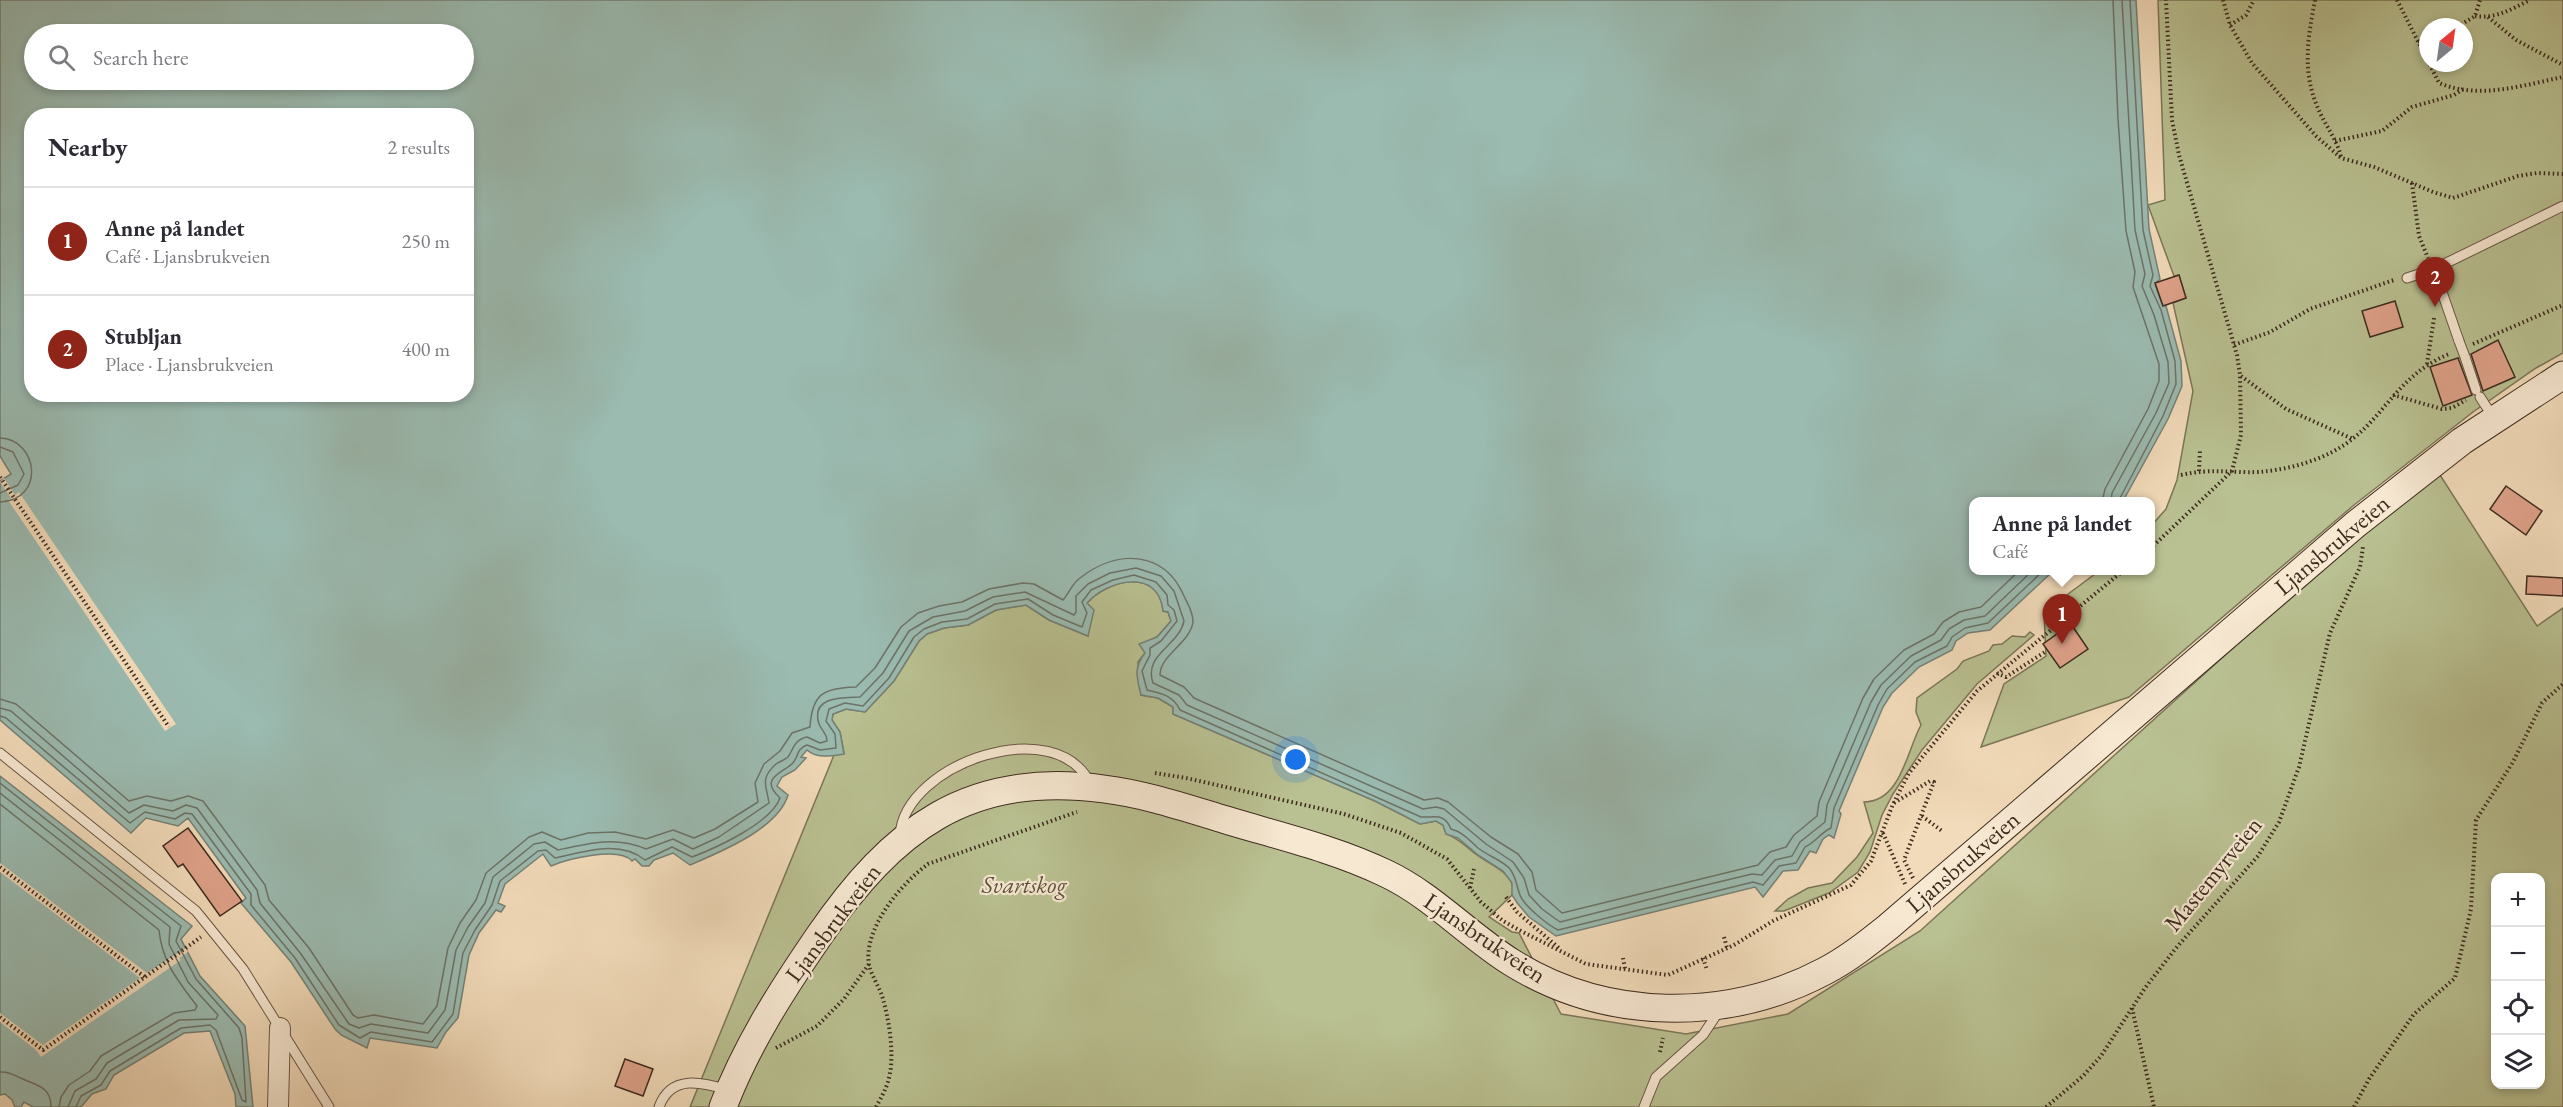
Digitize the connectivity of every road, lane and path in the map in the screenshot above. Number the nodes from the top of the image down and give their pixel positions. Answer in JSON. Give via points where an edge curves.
{"nodes":[{"id":1,"x":2166,"y":0,"type":"edge"},
{"id":2,"x":2223,"y":0,"type":"edge"},
{"id":3,"x":2254,"y":0,"type":"edge"},
{"id":4,"x":2315,"y":0,"type":"edge"},
{"id":5,"x":2397,"y":0,"type":"edge"},
{"id":6,"x":2480,"y":0,"type":"edge"},
{"id":7,"x":2530,"y":0,"type":"edge"},
{"id":8,"x":2475,"y":16,"type":"junction"},
{"id":9,"x":2488,"y":17,"type":"junction"},
{"id":10,"x":2472,"y":18,"type":"edge"},
{"id":11,"x":2230,"y":25,"type":"junction"},
{"id":12,"x":2418,"y":42,"type":"joint"},
{"id":13,"x":2563,"y":65,"type":"edge"},
{"id":14,"x":2563,"y":77,"type":"edge"},
{"id":15,"x":2463,"y":89,"type":"junction"},
{"id":16,"x":2335,"y":141,"type":"junction"},
{"id":17,"x":2341,"y":158,"type":"junction"},
{"id":18,"x":2563,"y":174,"type":"edge"},
{"id":19,"x":2412,"y":183,"type":"junction"},
{"id":20,"x":2563,"y":206,"type":"edge"},
{"id":21,"x":2433,"y":269,"type":"junction"},
{"id":22,"x":2407,"y":278,"type":"joint"},
{"id":23,"x":2443,"y":299,"type":"junction"},
{"id":24,"x":2563,"y":306,"type":"edge"},
{"id":25,"x":2234,"y":345,"type":"junction"},
{"id":26,"x":2462,"y":349,"type":"junction"},
{"id":27,"x":2452,"y":353,"type":"dead end"},
{"id":28,"x":2427,"y":365,"type":"junction"},
{"id":29,"x":2240,"y":375,"type":"junction"},
{"id":30,"x":2563,"y":375,"type":"edge"},
{"id":31,"x":2393,"y":395,"type":"junction"},
{"id":32,"x":2483,"y":402,"type":"junction"},
{"id":33,"x":2353,"y":439,"type":"junction"},
{"id":34,"x":2200,"y":449,"type":"dead end"},
{"id":35,"x":2199,"y":471,"type":"junction"},
{"id":36,"x":2232,"y":471,"type":"junction"},
{"id":37,"x":2181,"y":475,"type":"dead end"},
{"id":38,"x":0,"y":477,"type":"edge"},
{"id":39,"x":2356,"y":524,"type":"junction"},
{"id":40,"x":2155,"y":545,"type":"edge"},
{"id":41,"x":2118,"y":575,"type":"edge"},
{"id":42,"x":2044,"y":652,"type":"dead end"},
{"id":43,"x":1997,"y":674,"type":"junction"},
{"id":44,"x":2563,"y":684,"type":"edge"},
{"id":45,"x":169,"y":727,"type":"dead end"},
{"id":46,"x":0,"y":753,"type":"edge"},
{"id":47,"x":1146,"y":773,"type":"dead end"},
{"id":48,"x":1086,"y":799,"type":"junction"},
{"id":49,"x":1893,"y":804,"type":"junction"},
{"id":50,"x":1922,"y":816,"type":"junction"},
{"id":51,"x":1942,"y":831,"type":"dead end"},
{"id":52,"x":1883,"y":832,"type":"junction"},
{"id":53,"x":899,"y":842,"type":"junction"},
{"id":54,"x":0,"y":867,"type":"edge"},
{"id":55,"x":1474,"y":869,"type":"dead end"},
{"id":56,"x":1470,"y":888,"type":"junction"},
{"id":57,"x":1916,"y":895,"type":"junction"},
{"id":58,"x":1506,"y":897,"type":"dead end"},
{"id":59,"x":211,"y":929,"type":"junction"},
{"id":60,"x":1724,"y":937,"type":"dead end"},
{"id":61,"x":1727,"y":948,"type":"junction"},
{"id":62,"x":1565,"y":953,"type":"junction"},
{"id":63,"x":1623,"y":958,"type":"dead end"},
{"id":64,"x":1703,"y":958,"type":"junction"},
{"id":65,"x":869,"y":964,"type":"junction"},
{"id":66,"x":1625,"y":969,"type":"junction"},
{"id":67,"x":1707,"y":970,"type":"dead end"},
{"id":68,"x":146,"y":978,"type":"junction"},
{"id":69,"x":1723,"y":1004,"type":"junction"},
{"id":70,"x":2132,"y":1008,"type":"junction"},
{"id":71,"x":0,"y":1017,"type":"edge"},
{"id":72,"x":280,"y":1028,"type":"junction"},
{"id":73,"x":771,"y":1051,"type":"dead end"},
{"id":74,"x":726,"y":1099,"type":"edge"},
{"id":75,"x":278,"y":1107,"type":"edge"},
{"id":76,"x":329,"y":1107,"type":"edge"},
{"id":77,"x":659,"y":1107,"type":"edge"},
{"id":78,"x":876,"y":1107,"type":"edge"},
{"id":79,"x":1644,"y":1107,"type":"edge"},
{"id":80,"x":2046,"y":1107,"type":"edge"},
{"id":81,"x":2154,"y":1107,"type":"edge"},
{"id":82,"x":2354,"y":1107,"type":"edge"}],
"edges":[{"from":1,"to":25,"type":"path","via":[[2172,120]]},
{"from":2,"to":11,"type":"path"},
{"from":3,"to":11,"type":"path","via":[[2246,15]]},
{"from":4,"to":16,"type":"path","via":[[2305,61],[2307,76],[2317,107]]},
{"from":5,"to":12,"type":"path"},
{"from":6,"to":8,"type":"path"},
{"from":7,"to":9,"type":"path"},
{"from":8,"to":9,"type":"path"},
{"from":8,"to":10,"type":"path"},
{"from":9,"to":13,"type":"path","via":[[2516,40]]},
{"from":11,"to":17,"type":"path","via":[[2271,86]]},
{"from":12,"to":15,"type":"path","via":[[2436,80]]},
{"from":14,"to":15,"type":"path","via":[[2509,88]]},
{"from":15,"to":16,"type":"path","via":[[2412,107],[2382,131]]},
{"from":16,"to":17,"type":"path"},
{"from":17,"to":19,"type":"path"},
{"from":18,"to":19,"type":"path","via":[[2518,176],[2453,198]]},
{"from":19,"to":21,"type":"path","via":[[2419,236]]},
{"from":20,"to":21,"type":"lane"},
{"from":21,"to":22,"type":"lane"},
{"from":21,"to":23,"type":"lane"},
{"from":22,"to":25,"type":"path","via":[[2310,309],[2270,332]]},
{"from":23,"to":26,"type":"lane"},
{"from":23,"to":28,"type":"path","via":[[2434,317]]},
{"from":24,"to":26,"type":"path"},
{"from":25,"to":29,"type":"path"},
{"from":26,"to":32,"type":"lane"},
{"from":27,"to":28,"type":"path"},
{"from":28,"to":31,"type":"path"},
{"from":29,"to":33,"type":"path","via":[[2286,408]]},
{"from":29,"to":36,"type":"path","via":[[2241,435]]},
{"from":30,"to":32,"type":"main road","name":"Ljansbrukveien"},
{"from":31,"to":32,"type":"path","via":[[2442,409]]},
{"from":31,"to":33,"type":"path"},
{"from":32,"to":39,"type":"main road","name":"Ljansbrukveien","via":[[2430,464]]},
{"from":33,"to":36,"type":"path","via":[[2301,464]]},
{"from":34,"to":35,"type":"path"},
{"from":35,"to":36,"type":"path"},
{"from":35,"to":37,"type":"path"},
{"from":36,"to":40,"type":"path"},
{"from":38,"to":45,"type":"path"},
{"from":39,"to":57,"type":"main road","name":"Ljansbrukveien"},
{"from":39,"to":70,"type":"path","name":"Mastemyrveien","via":[[2362,558],[2330,633],[2299,767],[2279,822],[2258,856],[2176,948]]},
{"from":41,"to":43,"type":"path"},
{"from":42,"to":43,"type":"path","via":[[2006,677]]},
{"from":43,"to":49,"type":"path","via":[[1977,691],[1922,755]]},
{"from":44,"to":82,"type":"path","via":[[2542,703],[2513,762],[2476,820],[2471,909],[2455,978],[2414,1014]]},
{"from":46,"to":59,"type":"lane","via":[[196,911]]},
{"from":47,"to":56,"type":"path","via":[[1186,778],[1363,819],[1436,850]]},
{"from":48,"to":53,"type":"main road","name":"Ljansbrukveien","via":[[1047,785],[997,792],[944,812]]},
{"from":48,"to":53,"type":"lane","via":[[1079,768],[1053,753],[1021,750],[983,756],[961,764],[915,798],[901,822]]},
{"from":48,"to":65,"type":"path","via":[[945,857],[914,874],[884,912],[871,945]]},
{"from":48,"to":69,"type":"main road","name":"Ljansbrukveien","via":[[1176,806],[1364,863],[1414,890],[1510,962],[1584,996],[1644,1008]]},
{"from":49,"to":50,"type":"path","via":[[1933,780]]},
{"from":49,"to":52,"type":"path"},
{"from":50,"to":51,"type":"path"},
{"from":50,"to":57,"type":"path","via":[[1904,860]]},
{"from":52,"to":57,"type":"path","via":[[1889,851]]},
{"from":52,"to":61,"type":"path","via":[[1871,861],[1851,885],[1773,921]]},
{"from":53,"to":74,"type":"main road","name":"Ljansbrukveien","via":[[849,894],[811,948],[770,1012]]},
{"from":54,"to":68,"type":"path"},
{"from":55,"to":56,"type":"path"},
{"from":56,"to":62,"type":"path","via":[[1503,921]]},
{"from":57,"to":69,"type":"main road","name":"Ljansbrukveien","via":[[1863,947],[1822,973],[1778,991]]},
{"from":58,"to":62,"type":"path","via":[[1517,912]]},
{"from":59,"to":68,"type":"path"},
{"from":59,"to":72,"type":"lane","via":[[243,969]]},
{"from":60,"to":61,"type":"path"},
{"from":61,"to":64,"type":"path"},
{"from":62,"to":66,"type":"path","via":[[1594,967]]},
{"from":63,"to":66,"type":"path"},
{"from":64,"to":66,"type":"path","via":[[1668,975]]},
{"from":64,"to":67,"type":"path"},
{"from":65,"to":73,"type":"path","via":[[844,999],[817,1026]]},
{"from":65,"to":78,"type":"path","via":[[883,999],[891,1072]]},
{"from":68,"to":71,"type":"path","via":[[43,1050]]},
{"from":69,"to":79,"type":"lane","via":[[1703,1035],[1656,1077]]},
{"from":70,"to":80,"type":"path","name":"Mastemyrveien","via":[[2101,1056]]},
{"from":70,"to":81,"type":"path"},
{"from":72,"to":75,"type":"street"},
{"from":72,"to":76,"type":"lane"},
{"from":74,"to":77,"type":"lane","via":[[693,1081],[671,1089]]}]}
